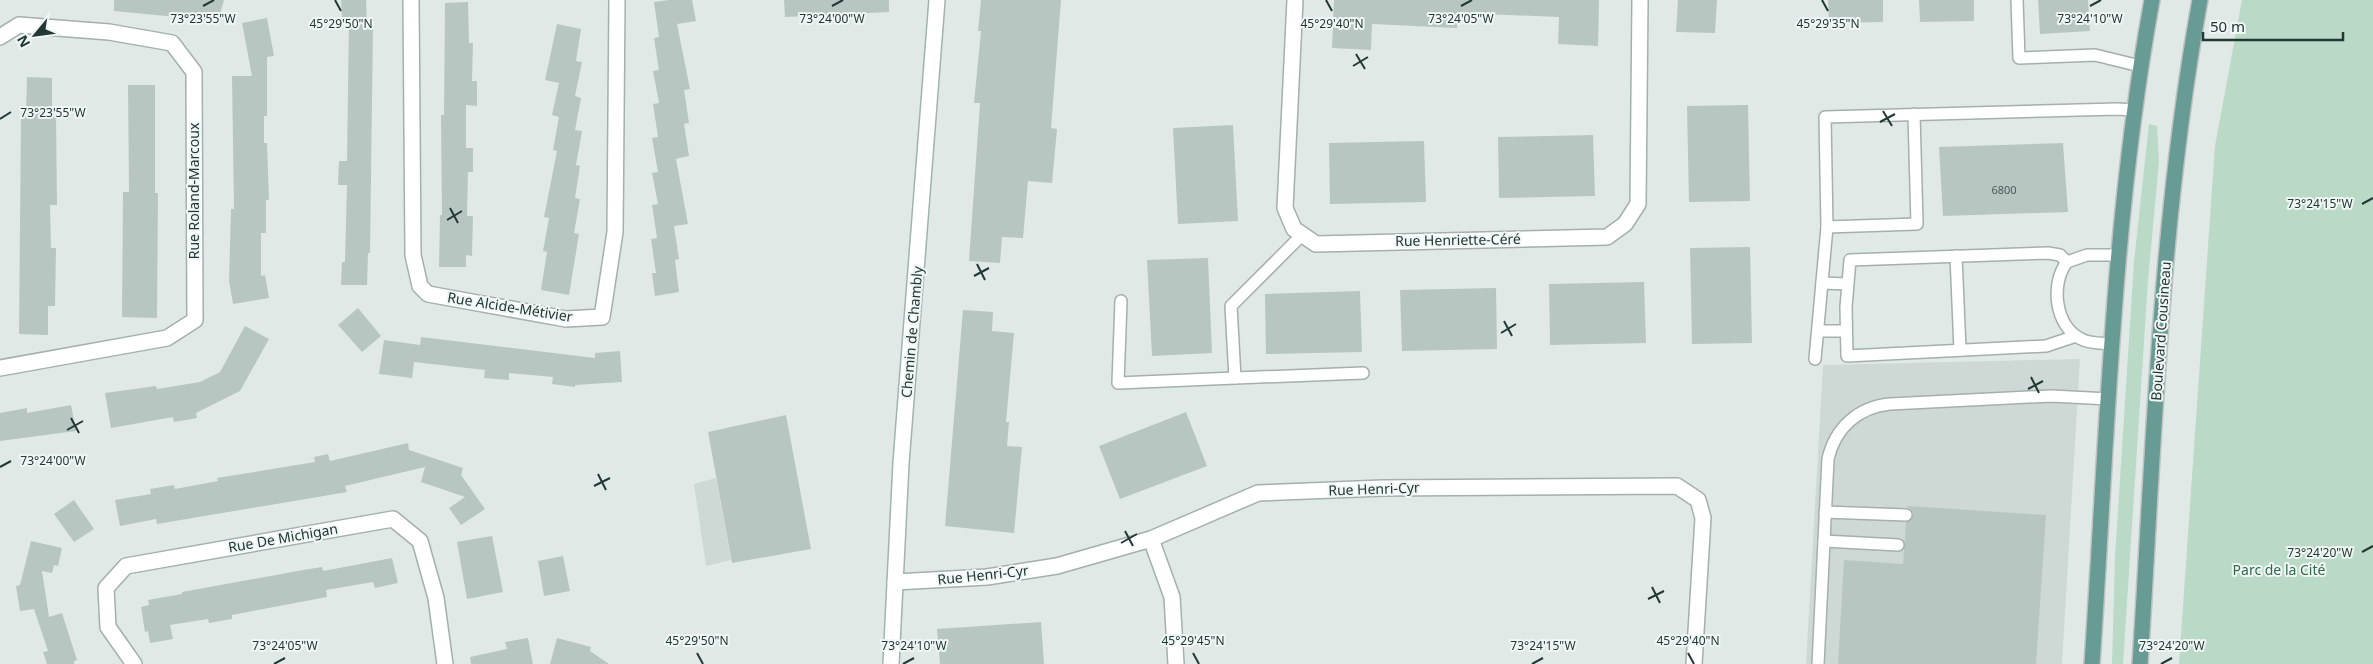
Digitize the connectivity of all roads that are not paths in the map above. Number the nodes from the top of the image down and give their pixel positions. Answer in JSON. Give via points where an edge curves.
{"nodes":[{"id":1,"x":411,"y":0,"type":"edge"},
{"id":2,"x":617,"y":0,"type":"edge"},
{"id":3,"x":937,"y":0,"type":"edge"},
{"id":4,"x":1295,"y":0,"type":"edge"},
{"id":5,"x":1640,"y":0,"type":"edge"},
{"id":6,"x":2017,"y":0,"type":"edge"},
{"id":7,"x":2152,"y":0,"type":"edge"},
{"id":8,"x":2200,"y":0,"type":"edge"},
{"id":9,"x":0,"y":37,"type":"edge"},
{"id":10,"x":2140,"y":66,"type":"junction"},
{"id":11,"x":2134,"y":110,"type":"junction"},
{"id":12,"x":1914,"y":114,"type":"junction"},
{"id":13,"x":1827,"y":227,"type":"junction"},
{"id":14,"x":1302,"y":235,"type":"junction"},
{"id":15,"x":2119,"y":255,"type":"junction"},
{"id":16,"x":1956,"y":256,"type":"junction"},
{"id":17,"x":2067,"y":262,"type":"junction"},
{"id":18,"x":1822,"y":283,"type":"junction"},
{"id":19,"x":1847,"y":284,"type":"junction"},
{"id":20,"x":1121,"y":301,"type":"dead end"},
{"id":21,"x":1818,"y":331,"type":"junction"},
{"id":22,"x":1846,"y":331,"type":"junction"},
{"id":23,"x":2076,"y":336,"type":"junction"},
{"id":24,"x":2112,"y":344,"type":"junction"},
{"id":25,"x":1960,"y":350,"type":"junction"},
{"id":26,"x":1816,"y":359,"type":"dead end"},
{"id":27,"x":0,"y":368,"type":"edge"},
{"id":28,"x":1363,"y":373,"type":"dead end"},
{"id":29,"x":1235,"y":378,"type":"junction"},
{"id":30,"x":2109,"y":399,"type":"junction"},
{"id":31,"x":1825,"y":512,"type":"junction"},
{"id":32,"x":1906,"y":516,"type":"dead end"},
{"id":33,"x":1151,"y":539,"type":"junction"},
{"id":34,"x":1824,"y":542,"type":"junction"},
{"id":35,"x":1898,"y":545,"type":"dead end"},
{"id":36,"x":895,"y":582,"type":"junction"},
{"id":37,"x":134,"y":664,"type":"edge"},
{"id":38,"x":446,"y":664,"type":"edge"},
{"id":39,"x":891,"y":664,"type":"edge"},
{"id":40,"x":1176,"y":664,"type":"edge"},
{"id":41,"x":1694,"y":664,"type":"edge"},
{"id":42,"x":1818,"y":664,"type":"edge"},
{"id":43,"x":2092,"y":664,"type":"edge"},
{"id":44,"x":2140,"y":664,"type":"edge"}],
"edges":[{"from":1,"to":2,"type":"street","name":"Rue Alcide-Métivier","via":[[413,255],[420,286],[428,294],[566,319],[602,317],[615,232]]},
{"from":3,"to":36,"type":"street","name":"Chemin de Chambly","via":[[901,463]]},
{"from":4,"to":14,"type":"street","via":[[1285,208],[1294,229]]},
{"from":5,"to":14,"type":"street","name":"Rue Henriette-Céré","via":[[1638,204],[1625,224],[1607,237],[1316,244]]},
{"from":6,"to":10,"type":"lane","via":[[2019,58],[2096,55]]},
{"from":7,"to":10,"type":"main road"},
{"from":8,"to":44,"type":"main road","name":"Boulevard Cousineau","via":[[2169,226]]},
{"from":9,"to":27,"type":"street","name":"Rue Roland-Marcoux","via":[[20,25],[109,32],[172,43],[194,72],[195,320],[167,338]]},
{"from":10,"to":11,"type":"main road"},
{"from":11,"to":12,"type":"lane"},
{"from":11,"to":15,"type":"main road"},
{"from":12,"to":13,"type":"lane","via":[[1825,117]]},
{"from":12,"to":13,"type":"lane","via":[[1917,224]]},
{"from":13,"to":18,"type":"lane"},
{"from":14,"to":29,"type":"lane","via":[[1231,306]]},
{"from":15,"to":17,"type":"lane","via":[[2087,256]]},
{"from":15,"to":24,"type":"main road"},
{"from":16,"to":17,"type":"lane","via":[[2048,253],[2060,255]]},
{"from":16,"to":19,"type":"lane","via":[[1850,260]]},
{"from":16,"to":25,"type":"lane"},
{"from":17,"to":23,"type":"lane","via":[[2059,277],[2058,300],[2064,320]]},
{"from":18,"to":19,"type":"lane"},
{"from":18,"to":21,"type":"lane"},
{"from":19,"to":22,"type":"lane"},
{"from":20,"to":29,"type":"lane","via":[[1118,383]]},
{"from":21,"to":22,"type":"lane"},
{"from":21,"to":26,"type":"lane"},
{"from":22,"to":25,"type":"lane","via":[[1847,356]]},
{"from":23,"to":24,"type":"lane","via":[[2087,342]]},
{"from":23,"to":25,"type":"lane","via":[[2046,346]]},
{"from":24,"to":30,"type":"main road"},
{"from":28,"to":29,"type":"lane"},
{"from":30,"to":31,"type":"lane","via":[[2042,397],[1890,404],[1866,409],[1846,423],[1832,444]]},
{"from":30,"to":43,"type":"main road"},
{"from":31,"to":32,"type":"lane"},
{"from":31,"to":34,"type":"lane"},
{"from":33,"to":36,"type":"street","name":"Rue Henri-Cyr","via":[[1057,566],[987,577]]},
{"from":33,"to":40,"type":"street","via":[[1172,597]]},
{"from":33,"to":41,"type":"street","name":"Rue Henri-Cyr","via":[[1258,493],[1382,488],[1677,486],[1698,500],[1703,518]]},
{"from":34,"to":35,"type":"lane"},
{"from":34,"to":42,"type":"lane"},
{"from":36,"to":39,"type":"street","name":"Chemin de Chambly"},
{"from":37,"to":38,"type":"street","name":"Rue De Michigan","via":[[108,627],[106,588],[126,566],[393,519],[420,541],[436,598]]}]}
